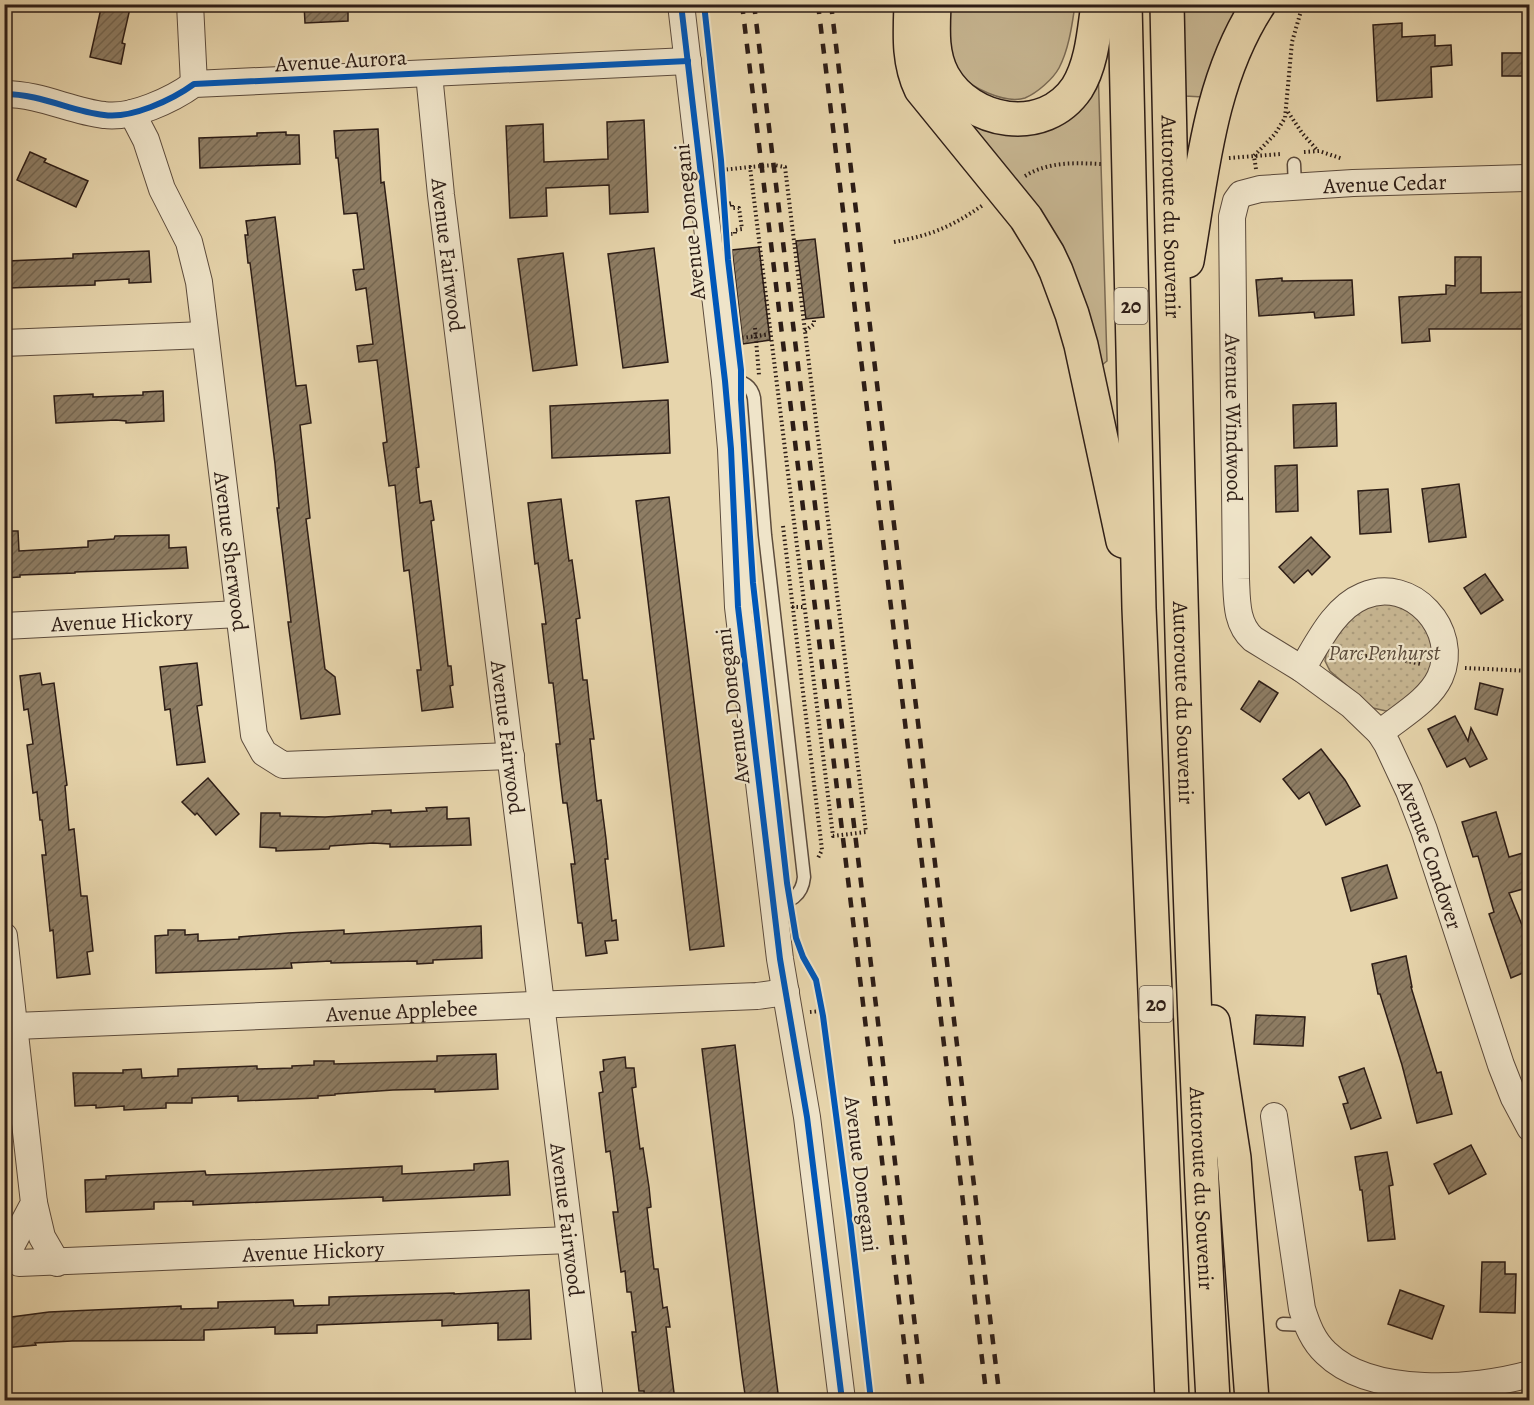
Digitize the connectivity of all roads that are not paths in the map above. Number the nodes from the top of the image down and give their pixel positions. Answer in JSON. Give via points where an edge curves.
{"nodes":[{"id":1,"x":190,"y":4,"type":"edge"},
{"id":2,"x":681,"y":4,"type":"edge"},
{"id":3,"x":911,"y":4,"type":"edge"},
{"id":4,"x":934,"y":4,"type":"edge"},
{"id":5,"x":1098,"y":4,"type":"edge"},
{"id":6,"x":1125,"y":4,"type":"edge"},
{"id":7,"x":1167,"y":4,"type":"edge"},
{"id":8,"x":1259,"y":4,"type":"edge"},
{"id":9,"x":688,"y":61,"type":"junction"},
{"id":10,"x":429,"y":74,"type":"junction"},
{"id":11,"x":194,"y":84,"type":"junction"},
{"id":12,"x":4,"y":94,"type":"edge"},
{"id":13,"x":132,"y":113,"type":"junction"},
{"id":14,"x":1530,"y":178,"type":"edge"},
{"id":15,"x":1241,"y":194,"type":"joint"},
{"id":16,"x":1175,"y":332,"type":"junction"},
{"id":17,"x":205,"y":334,"type":"junction"},
{"id":18,"x":4,"y":343,"type":"edge"},
{"id":19,"x":733,"y":381,"type":"junction"},
{"id":20,"x":1139,"y":608,"type":"junction"},
{"id":21,"x":239,"y":614,"type":"junction"},
{"id":22,"x":4,"y":626,"type":"edge"},
{"id":23,"x":1253,"y":639,"type":"joint"},
{"id":24,"x":1302,"y":669,"type":"junction"},
{"id":25,"x":1380,"y":733,"type":"junction"},
{"id":26,"x":511,"y":756,"type":"junction"},
{"id":27,"x":1188,"y":866,"type":"junction"},
{"id":28,"x":773,"y":906,"type":"junction"},
{"id":29,"x":4,"y":936,"type":"edge"},
{"id":30,"x":786,"y":992,"type":"junction"},
{"id":31,"x":542,"y":1005,"type":"junction"},
{"id":32,"x":15,"y":1026,"type":"junction"},
{"id":33,"x":1275,"y":1116,"type":"dead end"},
{"id":34,"x":1530,"y":1128,"type":"edge"},
{"id":35,"x":34,"y":1203,"type":"junction"},
{"id":36,"x":570,"y":1240,"type":"junction"},
{"id":37,"x":57,"y":1263,"type":"junction"},
{"id":38,"x":1530,"y":1374,"type":"edge"},
{"id":39,"x":590,"y":1401,"type":"edge"},
{"id":40,"x":842,"y":1401,"type":"edge"},
{"id":41,"x":1172,"y":1401,"type":"edge"},
{"id":42,"x":1213,"y":1401,"type":"edge"},
{"id":43,"x":1252,"y":1401,"type":"edge"}],
"edges":[{"from":1,"to":11,"type":"street"},
{"from":2,"to":9,"type":"street","name":"Avenue Donegani"},
{"from":3,"to":20,"type":"highway","via":[[911,57],[921,89],[1026,219],[1048,254],[1064,291],[1081,345]]},
{"from":4,"to":5,"type":"highway","via":[[935,53],[950,86],[980,110],[1019,120],[1059,108],[1077,88],[1088,62]]},
{"from":6,"to":20,"type":"highway","name":"Autoroute du Souvenir","number":"20"},
{"from":7,"to":16,"type":"highway","name":"Autoroute du Souvenir","number":"20"},
{"from":8,"to":16,"type":"highway","via":[[1236,45],[1216,104]]},
{"from":9,"to":10,"type":"street","name":"Avenue Aurora"},
{"from":9,"to":19,"type":"street","name":"Avenue Donegani","via":[[716,221]]},
{"from":10,"to":11,"type":"street","name":"Avenue Aurora"},
{"from":10,"to":26,"type":"street","name":"Avenue Fairwood"},
{"from":11,"to":13,"type":"street","name":"Avenue Aurora","via":[[179,95]]},
{"from":12,"to":13,"type":"street","name":"Avenue Aurora","via":[[52,101],[102,115]]},
{"from":13,"to":17,"type":"street","name":"Avenue Sherwood","via":[[146,140],[162,189],[189,242]]},
{"from":14,"to":15,"type":"street","name":"Avenue Cedar","via":[[1294,176]]},
{"from":15,"to":23,"type":"street","name":"Avenue Windwood","via":[[1232,217],[1236,579],[1239,618]]},
{"from":16,"to":27,"type":"highway","name":"Autoroute du Souvenir","number":"20"},
{"from":17,"to":18,"type":"street"},
{"from":17,"to":21,"type":"street","name":"Avenue Sherwood"},
{"from":19,"to":28,"type":"street","name":"Avenue Donegani","via":[[731,449],[738,607]]},
{"from":19,"to":28,"type":"lane","via":[[751,388],[754,398],[765,535],[804,877],[797,896]]},
{"from":20,"to":41,"type":"highway","name":"Autoroute du Souvenir","number":"20"},
{"from":21,"to":22,"type":"street","name":"Avenue Hickory"},
{"from":21,"to":26,"type":"street","name":"Avenue Sherwood","via":[[254,735],[264,753],[283,765]]},
{"from":23,"to":24,"type":"street","name":"Avenue Condover"},
{"from":24,"to":25,"type":"street","name":"Avenue Condover","via":[[1352,705]]},
{"from":24,"to":25,"type":"street","via":[[1340,612],[1364,595],[1402,594],[1416,600],[1436,620],[1442,634],[1444,658],[1440,676],[1429,692]]},
{"from":25,"to":34,"type":"street","name":"Avenue Condover","via":[[1424,830],[1501,1065]]},
{"from":26,"to":31,"type":"street","name":"Avenue Fairwood"},
{"from":27,"to":42,"type":"highway","name":"Autoroute du Souvenir","number":"20"},
{"from":27,"to":43,"type":"highway","via":[[1234,1158]]},
{"from":28,"to":30,"type":"street","name":"Avenue Donegani"},
{"from":29,"to":32,"type":"street"},
{"from":30,"to":31,"type":"street","name":"Avenue Applebee"},
{"from":30,"to":40,"type":"street","name":"Avenue Donegani","via":[[807,1117]]},
{"from":31,"to":32,"type":"street","name":"Avenue Applebee"},
{"from":31,"to":36,"type":"street","name":"Avenue Fairwood"},
{"from":32,"to":35,"type":"street"},
{"from":33,"to":38,"type":"street","via":[[1297,1320],[1325,1353],[1357,1373],[1400,1383],[1449,1386]]},
{"from":35,"to":37,"type":"street","via":[[42,1238]]},
{"from":35,"to":37,"type":"street","name":"Avenue Hickory","via":[[7,1254],[19,1263]]},
{"from":36,"to":37,"type":"street","name":"Avenue Hickory"},
{"from":36,"to":39,"type":"street","name":"Avenue Fairwood"}]}
